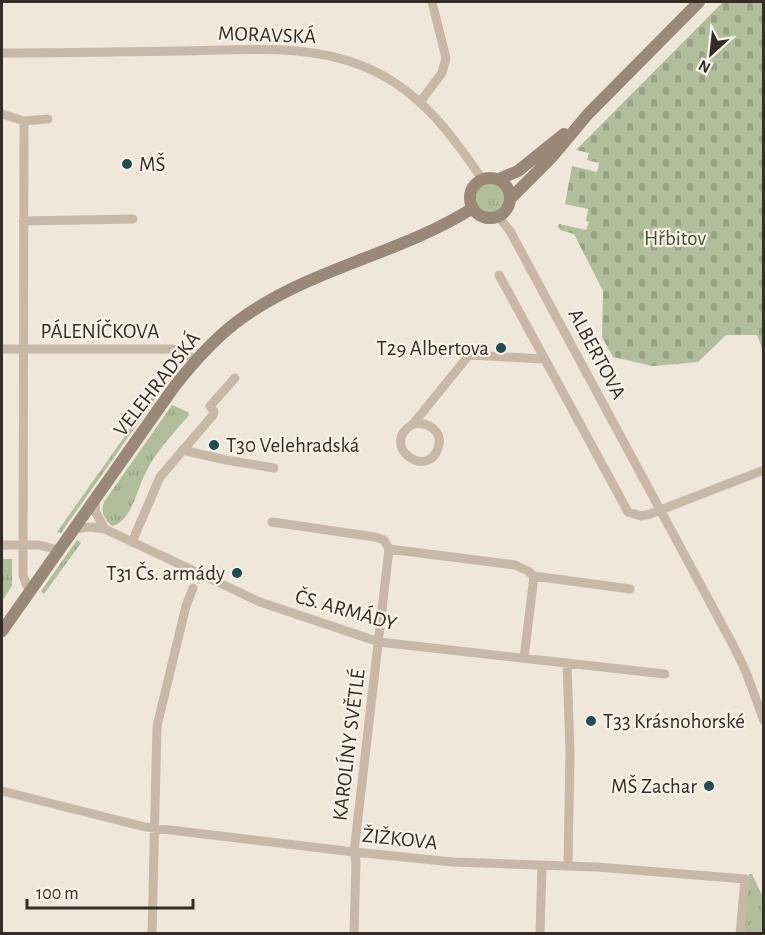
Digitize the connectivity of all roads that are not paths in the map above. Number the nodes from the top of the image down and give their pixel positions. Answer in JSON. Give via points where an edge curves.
{"nodes":[{"id":1,"x":432,"y":2,"type":"edge"},
{"id":2,"x":699,"y":2,"type":"edge"},
{"id":3,"x":2,"y":53,"type":"edge"},
{"id":4,"x":420,"y":102,"type":"junction"},
{"id":5,"x":2,"y":114,"type":"edge"},
{"id":6,"x":588,"y":114,"type":"junction"},
{"id":7,"x":48,"y":119,"type":"dead end"},
{"id":8,"x":24,"y":121,"type":"junction"},
{"id":9,"x":482,"y":179,"type":"junction"},
{"id":10,"x":499,"y":179,"type":"junction"},
{"id":11,"x":511,"y":198,"type":"junction"},
{"id":12,"x":473,"y":208,"type":"junction"},
{"id":13,"x":499,"y":217,"type":"junction"},
{"id":14,"x":134,"y":219,"type":"dead end"},
{"id":15,"x":23,"y":220,"type":"junction"},
{"id":16,"x":499,"y":274,"type":"dead end"},
{"id":17,"x":2,"y":349,"type":"edge"},
{"id":18,"x":23,"y":349,"type":"junction"},
{"id":19,"x":544,"y":358,"type":"junction"},
{"id":20,"x":195,"y":360,"type":"junction"},
{"id":21,"x":235,"y":378,"type":"dead end"},
{"id":22,"x":412,"y":424,"type":"junction"},
{"id":23,"x":182,"y":450,"type":"junction"},
{"id":24,"x":274,"y":468,"type":"dead end"},
{"id":25,"x":764,"y":470,"type":"edge"},
{"id":26,"x":96,"y":497,"type":"junction"},
{"id":27,"x":661,"y":510,"type":"junction"},
{"id":28,"x":272,"y":522,"type":"dead end"},
{"id":29,"x":74,"y":529,"type":"junction"},
{"id":30,"x":105,"y":529,"type":"junction"},
{"id":31,"x":132,"y":542,"type":"junction"},
{"id":32,"x":2,"y":545,"type":"edge"},
{"id":33,"x":23,"y":545,"type":"junction"},
{"id":34,"x":389,"y":549,"type":"junction"},
{"id":35,"x":59,"y":550,"type":"junction"},
{"id":36,"x":534,"y":576,"type":"junction"},
{"id":37,"x":193,"y":588,"type":"dead end"},
{"id":38,"x":630,"y":589,"type":"dead end"},
{"id":39,"x":31,"y":590,"type":"junction"},
{"id":40,"x":2,"y":631,"type":"edge"},
{"id":41,"x":379,"y":642,"type":"junction"},
{"id":42,"x":524,"y":658,"type":"junction"},
{"id":43,"x":567,"y":663,"type":"junction"},
{"id":44,"x":665,"y":674,"type":"dead end"},
{"id":45,"x":764,"y":721,"type":"edge"},
{"id":46,"x":2,"y":791,"type":"edge"},
{"id":47,"x":154,"y":828,"type":"junction"},
{"id":48,"x":354,"y":852,"type":"junction"},
{"id":49,"x":568,"y":865,"type":"junction"},
{"id":50,"x":542,"y":866,"type":"junction"},
{"id":51,"x":152,"y":933,"type":"edge"},
{"id":52,"x":354,"y":933,"type":"edge"},
{"id":53,"x":540,"y":933,"type":"edge"},
{"id":54,"x":740,"y":933,"type":"edge"}],
"edges":[{"from":1,"to":4,"type":"street","via":[[446,58],[442,73]]},
{"from":2,"to":6,"type":"main road"},
{"from":3,"to":4,"type":"street","name":"MORAVSKÁ","via":[[310,53],[339,58],[374,71]]},
{"from":4,"to":9,"type":"street","name":"MORAVSKÁ","via":[[445,126]]},
{"from":5,"to":8,"type":"street"},
{"from":6,"to":10,"type":"main road","via":[[518,171]]},
{"from":6,"to":11,"type":"main road"},
{"from":7,"to":8,"type":"street"},
{"from":8,"to":15,"type":"street"},
{"from":9,"to":10,"type":"main road"},
{"from":9,"to":12,"type":"main road","via":[[470,194]]},
{"from":10,"to":11,"type":"main road","via":[[508,187]]},
{"from":11,"to":13,"type":"main road","via":[[508,209]]},
{"from":12,"to":13,"type":"main road","via":[[480,216]]},
{"from":12,"to":20,"type":"main road","name":"VELEHRADSKÁ","via":[[430,232],[275,298],[230,327]]},
{"from":13,"to":27,"type":"street","name":"ALBERTOVA"},
{"from":14,"to":15,"type":"street"},
{"from":15,"to":18,"type":"street"},
{"from":16,"to":19,"type":"street"},
{"from":17,"to":18,"type":"street","name":"PÁLENÍČKOVA"},
{"from":18,"to":20,"type":"street","name":"PÁLENÍČKOVA","via":[[172,349]]},
{"from":18,"to":33,"type":"street"},
{"from":19,"to":22,"type":"street","via":[[469,355]]},
{"from":19,"to":27,"type":"street","via":[[628,512],[641,516]]},
{"from":20,"to":26,"type":"main road","name":"VELEHRADSKÁ"},
{"from":21,"to":23,"type":"street","via":[[210,406],[213,415]]},
{"from":22,"to":22,"type":"street","via":[[425,424],[435,431],[438,449],[430,458],[418,461],[403,451],[403,433]]},
{"from":23,"to":24,"type":"street"},
{"from":23,"to":31,"type":"street","via":[[160,477]]},
{"from":25,"to":27,"type":"street"},
{"from":26,"to":29,"type":"main road","name":"VELEHRADSKÁ"},
{"from":26,"to":30,"type":"street","via":[[95,511]]},
{"from":27,"to":45,"type":"street","name":"ALBERTOVA","via":[[733,645]]},
{"from":28,"to":34,"type":"street","via":[[375,537],[384,540]]},
{"from":29,"to":30,"type":"street"},
{"from":29,"to":35,"type":"main road","name":"VELEHRADSKÁ"},
{"from":30,"to":31,"type":"street","name":"ČS. ARMÁDY"},
{"from":31,"to":41,"type":"street","name":"ČS. ARMÁDY","via":[[260,602]]},
{"from":32,"to":33,"type":"street"},
{"from":33,"to":35,"type":"street"},
{"from":33,"to":39,"type":"street","via":[[23,575]]},
{"from":34,"to":36,"type":"street","via":[[515,565]]},
{"from":34,"to":41,"type":"street","name":"KAROLÍNY SVĚTLÉ"},
{"from":35,"to":39,"type":"main road","name":"VELEHRADSKÁ"},
{"from":36,"to":38,"type":"street"},
{"from":36,"to":42,"type":"street"},
{"from":37,"to":47,"type":"street","via":[[157,726]]},
{"from":39,"to":40,"type":"main road","name":"VELEHRADSKÁ"},
{"from":41,"to":42,"type":"street","name":"ČS. ARMÁDY"},
{"from":41,"to":48,"type":"street","name":"KAROLÍNY SVĚTLÉ"},
{"from":42,"to":43,"type":"street","name":"ČS. ARMÁDY"},
{"from":43,"to":44,"type":"street","name":"ČS. ARMÁDY"},
{"from":43,"to":49,"type":"street"},
{"from":46,"to":47,"type":"street","name":"ŽIŽKOVA"},
{"from":47,"to":48,"type":"street","name":"ŽIŽKOVA"},
{"from":47,"to":51,"type":"street"},
{"from":48,"to":50,"type":"street","name":"ŽIŽKOVA"},
{"from":48,"to":52,"type":"street","name":"KAROLÍNY SVĚTLÉ"},
{"from":49,"to":50,"type":"street","name":"ŽIŽKOVA"},
{"from":49,"to":54,"type":"street","name":"ŽIŽKOVA","via":[[746,879]]},
{"from":50,"to":53,"type":"street"}]}
